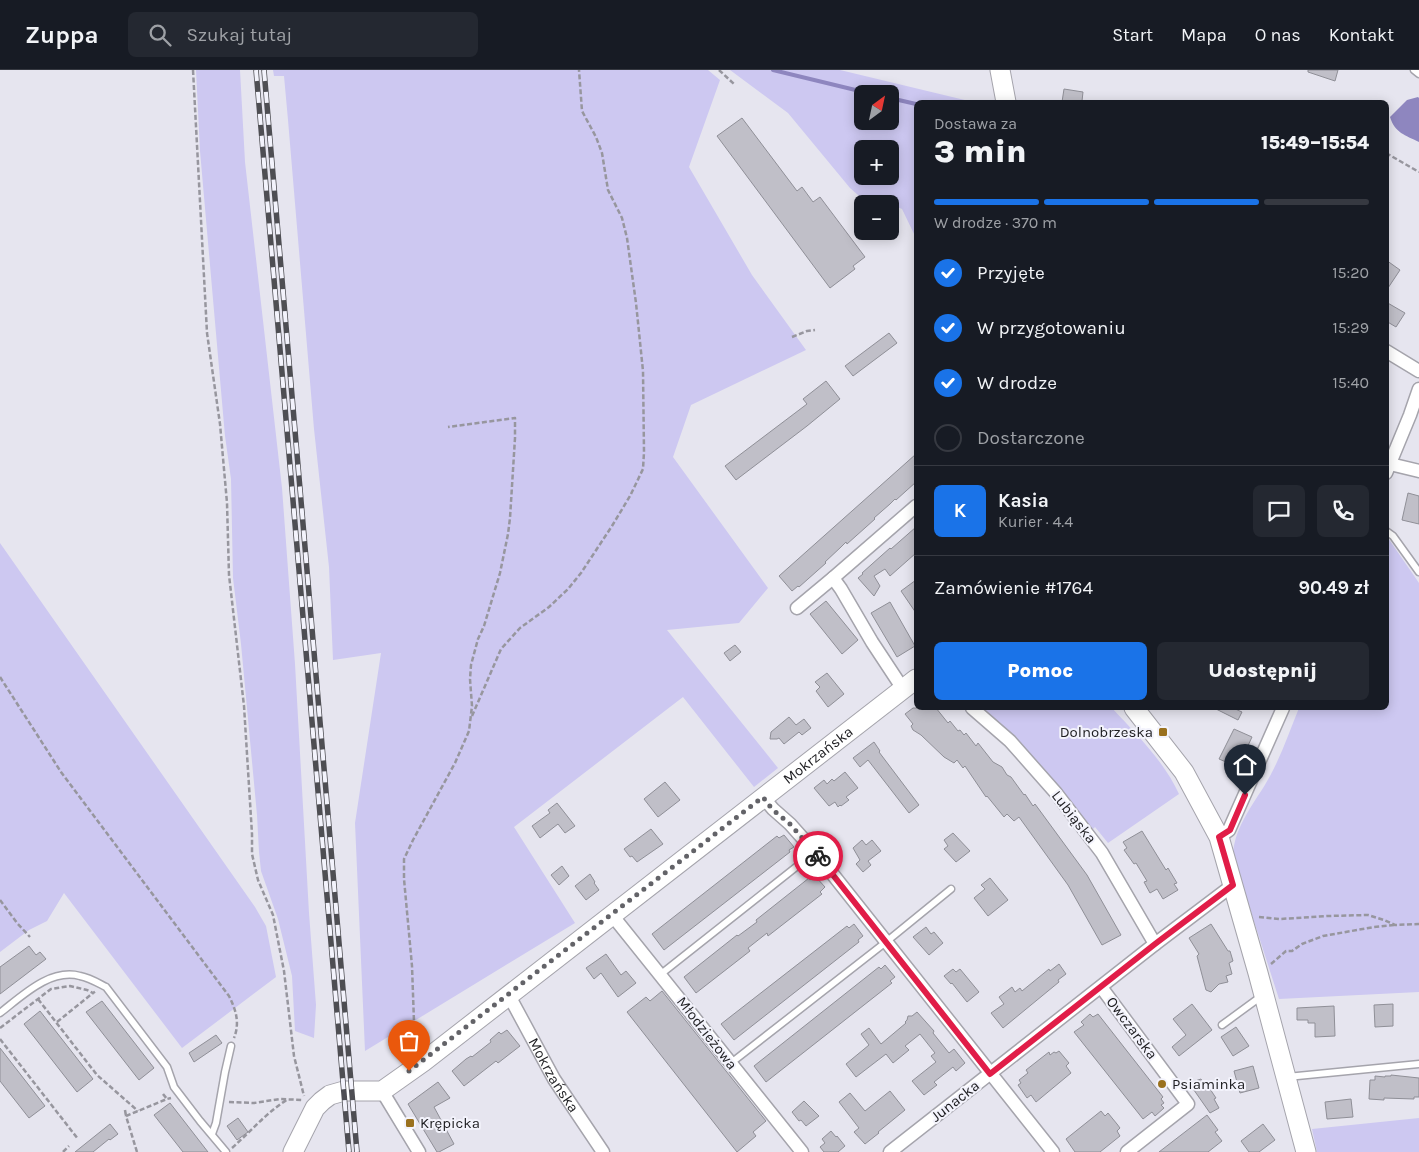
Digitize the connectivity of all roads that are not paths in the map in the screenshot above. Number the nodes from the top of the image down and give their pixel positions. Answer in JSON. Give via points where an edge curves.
{"nodes":[{"id":1,"x":1000,"y":70,"type":"edge"},
{"id":2,"x":1414,"y":70,"type":"edge"},
{"id":3,"x":1419,"y":74,"type":"edge"},
{"id":4,"x":1006,"y":100,"type":"edge"},
{"id":5,"x":1389,"y":353,"type":"edge"},
{"id":6,"x":1419,"y":371,"type":"edge"},
{"id":7,"x":1419,"y":389,"type":"edge"},
{"id":8,"x":1389,"y":465,"type":"edge"},
{"id":9,"x":1389,"y":468,"type":"edge"},
{"id":10,"x":1419,"y":471,"type":"edge"},
{"id":11,"x":914,"y":508,"type":"edge"},
{"id":12,"x":1389,"y":533,"type":"edge"},
{"id":13,"x":1419,"y":572,"type":"edge"},
{"id":14,"x":834,"y":578,"type":"junction"},
{"id":15,"x":797,"y":608,"type":"dead end"},
{"id":16,"x":910,"y":684,"type":"edge"},
{"id":17,"x":974,"y":710,"type":"edge"},
{"id":18,"x":1136,"y":710,"type":"edge"},
{"id":19,"x":1282,"y":710,"type":"edge"},
{"id":20,"x":763,"y":797,"type":"junction"},
{"id":21,"x":1219,"y":837,"type":"junction"},
{"id":22,"x":815,"y":852,"type":"junction"},
{"id":23,"x":1233,"y":885,"type":"junction"},
{"id":24,"x":950,"y":889,"type":"dead end"},
{"id":25,"x":612,"y":915,"type":"junction"},
{"id":26,"x":886,"y":942,"type":"junction"},
{"id":27,"x":1155,"y":944,"type":"junction"},
{"id":28,"x":661,"y":974,"type":"junction"},
{"id":29,"x":1101,"y":987,"type":"junction"},
{"id":30,"x":1264,"y":995,"type":"junction"},
{"id":31,"x":507,"y":996,"type":"junction"},
{"id":32,"x":0,"y":1013,"type":"edge"},
{"id":33,"x":1222,"y":1025,"type":"dead end"},
{"id":34,"x":231,"y":1046,"type":"road end"},
{"id":35,"x":732,"y":1063,"type":"junction"},
{"id":36,"x":1419,"y":1064,"type":"edge"},
{"id":37,"x":990,"y":1074,"type":"junction"},
{"id":38,"x":1286,"y":1077,"type":"junction"},
{"id":39,"x":382,"y":1091,"type":"junction"},
{"id":40,"x":212,"y":1134,"type":"junction"},
{"id":41,"x":227,"y":1152,"type":"edge"},
{"id":42,"x":293,"y":1152,"type":"edge"},
{"id":43,"x":419,"y":1152,"type":"edge"},
{"id":44,"x":603,"y":1152,"type":"edge"},
{"id":45,"x":802,"y":1152,"type":"edge"},
{"id":46,"x":890,"y":1152,"type":"edge"},
{"id":47,"x":1052,"y":1152,"type":"edge"},
{"id":48,"x":1127,"y":1152,"type":"edge"},
{"id":49,"x":1306,"y":1152,"type":"edge"}],
"edges":[{"from":1,"to":4,"type":"street"},
{"from":2,"to":3,"type":"lane"},
{"from":5,"to":6,"type":"street"},
{"from":7,"to":8,"type":"street"},
{"from":9,"to":10,"type":"street"},
{"from":11,"to":14,"type":"street"},
{"from":12,"to":13,"type":"lane"},
{"from":14,"to":15,"type":"street"},
{"from":14,"to":16,"type":"street","via":[[872,642]]},
{"from":16,"to":20,"type":"street","name":"Mokrzańska"},
{"from":17,"to":27,"type":"street","name":"Lubiąska","via":[[1010,741],[1056,793],[1102,854]]},
{"from":18,"to":21,"type":"street","via":[[1184,772]]},
{"from":19,"to":21,"type":"street","via":[[1230,830]]},
{"from":20,"to":22,"type":"street"},
{"from":20,"to":25,"type":"street","name":"Mokrzańska"},
{"from":21,"to":23,"type":"street"},
{"from":22,"to":26,"type":"street"},
{"from":22,"to":28,"type":"lane"},
{"from":23,"to":27,"type":"street","name":"Junacka"},
{"from":23,"to":30,"type":"street"},
{"from":24,"to":26,"type":"lane"},
{"from":25,"to":28,"type":"street","name":"Młodzieżowa"},
{"from":25,"to":31,"type":"street","name":"Mokrzańska"},
{"from":26,"to":35,"type":"lane"},
{"from":26,"to":37,"type":"street"},
{"from":27,"to":29,"type":"street","name":"Junacka"},
{"from":28,"to":35,"type":"street","name":"Młodzieżowa"},
{"from":29,"to":37,"type":"street","name":"Junacka"},
{"from":29,"to":48,"type":"street","name":"Owczarska","via":[[1188,1104]]},
{"from":30,"to":33,"type":"lane"},
{"from":30,"to":38,"type":"street"},
{"from":31,"to":39,"type":"street","name":"Mokrzańska"},
{"from":31,"to":44,"type":"street","name":"Mokrzańska","via":[[554,1078]]},
{"from":32,"to":40,"type":"lane","via":[[42,982],[55,977],[70,974],[93,980],[106,988],[167,1067],[174,1086]]},
{"from":34,"to":40,"type":"lane"},
{"from":35,"to":45,"type":"street","name":"Młodzieżowa"},
{"from":36,"to":38,"type":"lane"},
{"from":37,"to":46,"type":"street","name":"Junacka"},
{"from":37,"to":47,"type":"street"},
{"from":38,"to":49,"type":"street"},
{"from":39,"to":42,"type":"street","via":[[344,1091],[326,1098],[315,1108]]},
{"from":39,"to":43,"type":"street"},
{"from":40,"to":41,"type":"lane"}]}
